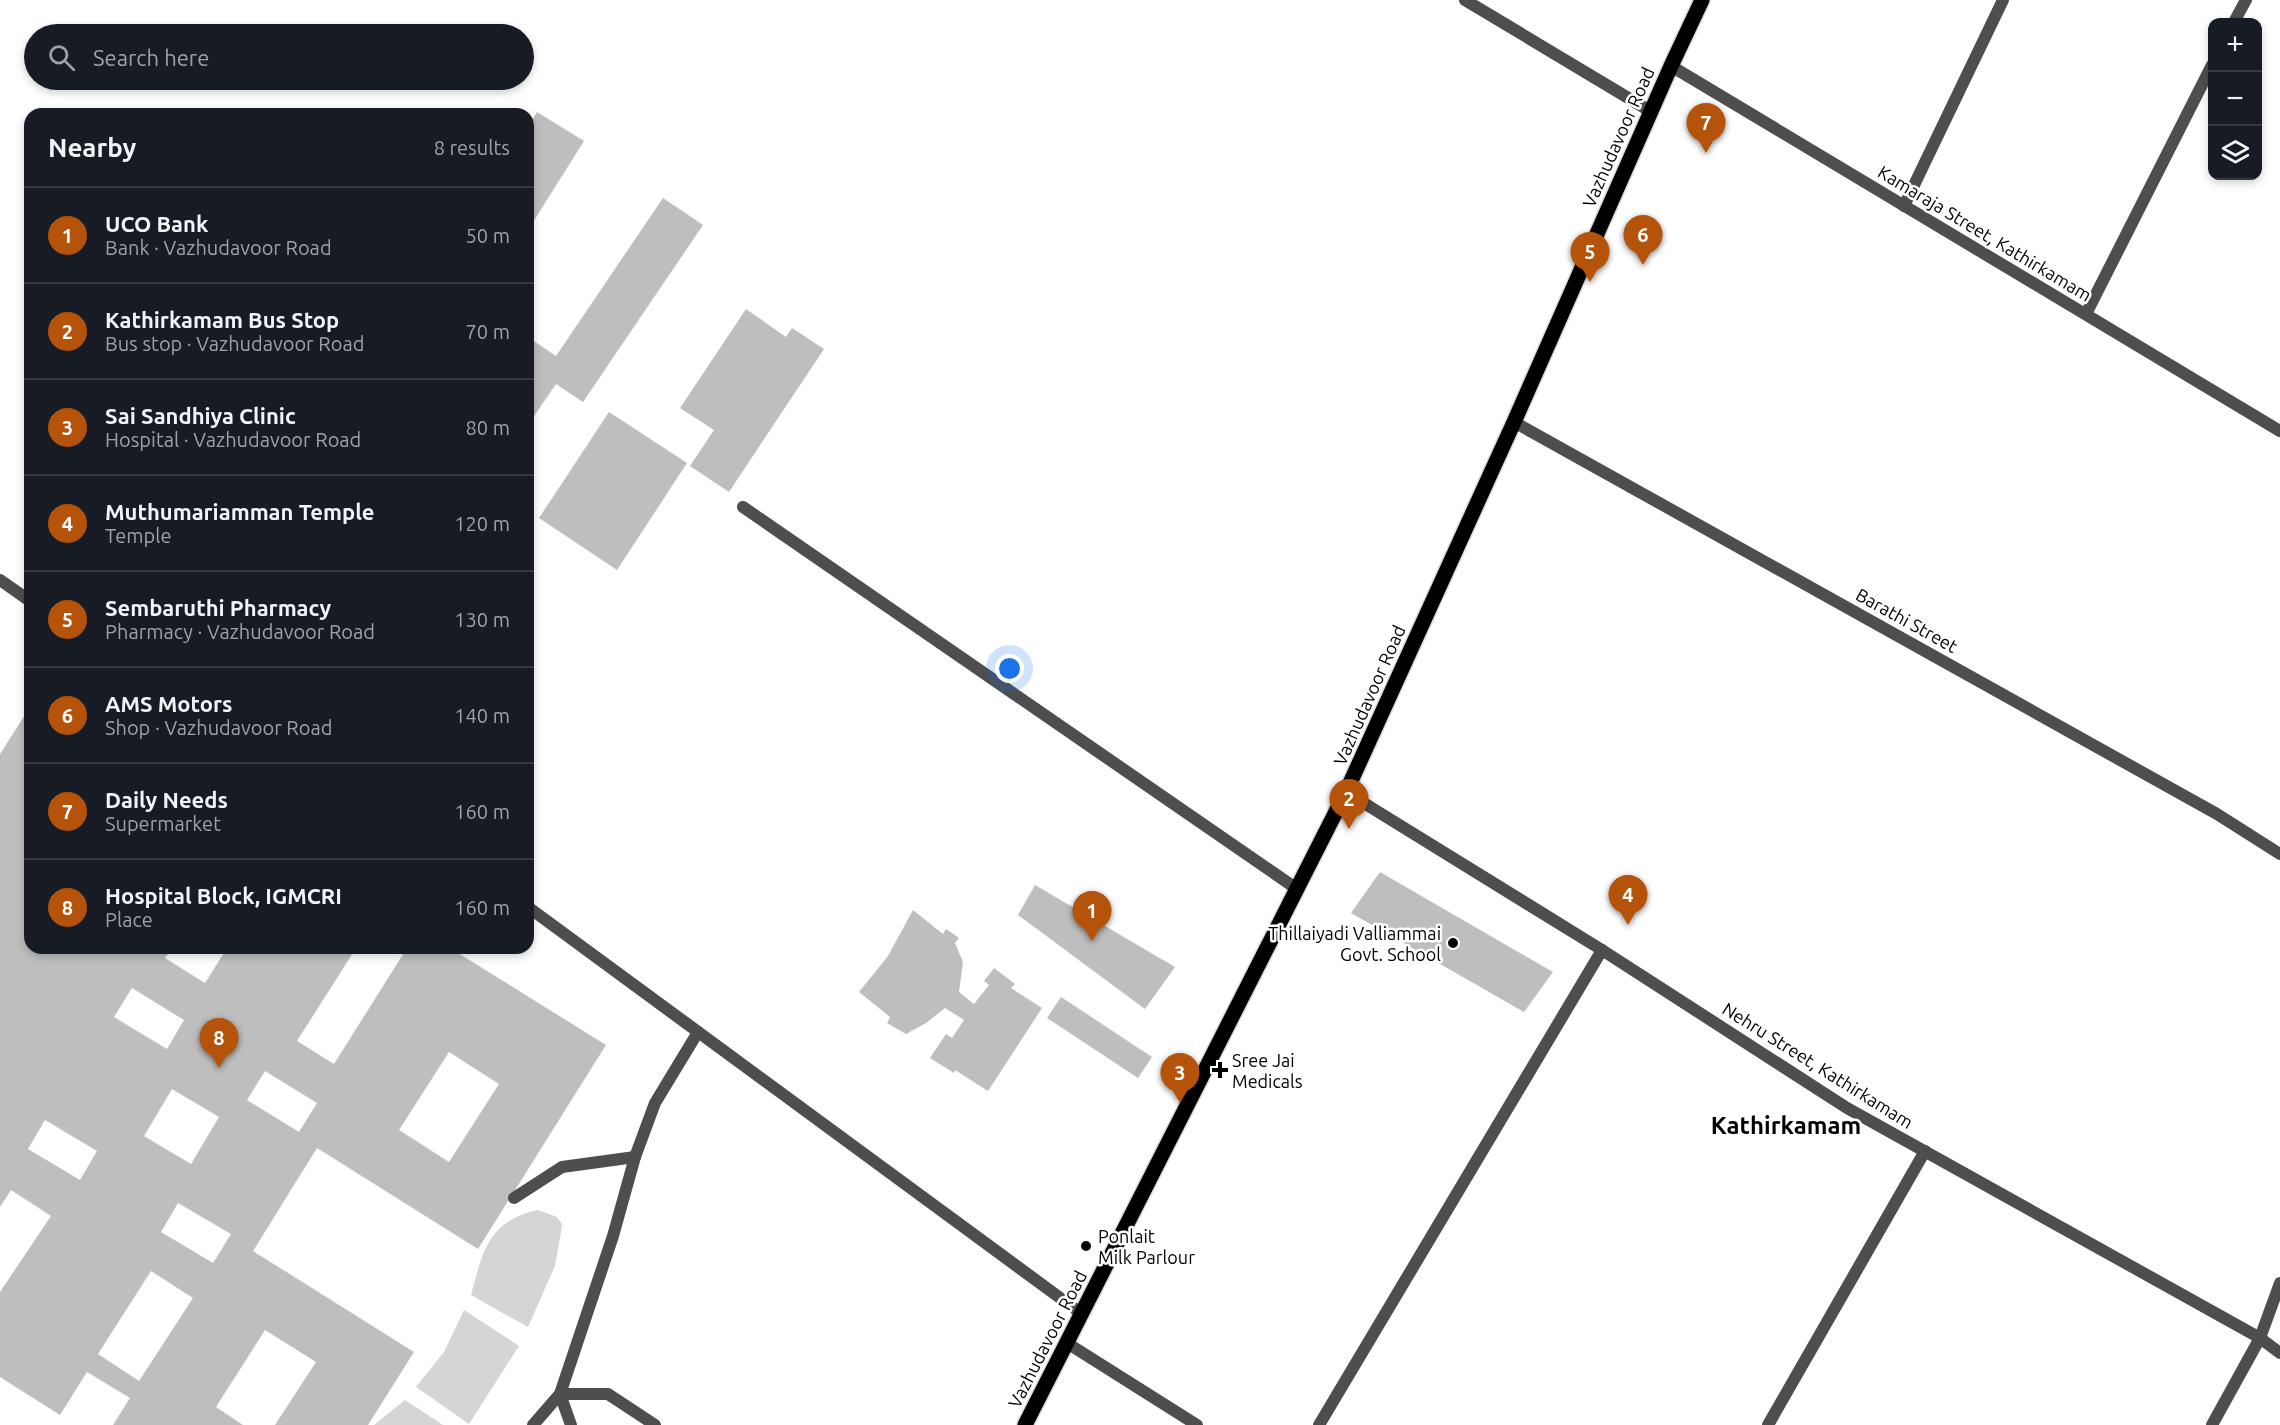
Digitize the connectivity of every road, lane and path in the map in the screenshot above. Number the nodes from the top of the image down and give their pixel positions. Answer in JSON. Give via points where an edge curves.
{"nodes":[{"id":1,"x":1465,"y":0,"type":"edge"},
{"id":2,"x":1702,"y":0,"type":"edge"},
{"id":3,"x":2002,"y":0,"type":"edge"},
{"id":4,"x":2246,"y":0,"type":"edge"},
{"id":5,"x":2236,"y":18,"type":"edge"},
{"id":6,"x":1671,"y":66,"type":"junction"},
{"id":7,"x":2208,"y":72,"type":"edge"},
{"id":8,"x":1650,"y":111,"type":"junction"},
{"id":9,"x":1904,"y":206,"type":"junction"},
{"id":10,"x":2086,"y":314,"type":"junction"},
{"id":11,"x":1515,"y":422,"type":"junction"},
{"id":12,"x":2279,"y":429,"type":"edge"},
{"id":13,"x":743,"y":507,"type":"dead end"},
{"id":14,"x":0,"y":580,"type":"edge"},
{"id":15,"x":24,"y":597,"type":"edge"},
{"id":16,"x":1346,"y":792,"type":"junction"},
{"id":17,"x":2280,"y":854,"type":"edge"},
{"id":18,"x":1297,"y":889,"type":"junction"},
{"id":19,"x":534,"y":911,"type":"edge"},
{"id":20,"x":1602,"y":950,"type":"junction"},
{"id":21,"x":698,"y":1032,"type":"junction"},
{"id":22,"x":1925,"y":1151,"type":"junction"},
{"id":23,"x":635,"y":1157,"type":"junction"},
{"id":24,"x":514,"y":1198,"type":"dead end"},
{"id":25,"x":2280,"y":1283,"type":"edge"},
{"id":26,"x":1082,"y":1314,"type":"junction"},
{"id":27,"x":2260,"y":1338,"type":"junction"},
{"id":28,"x":1067,"y":1344,"type":"junction"},
{"id":29,"x":2280,"y":1353,"type":"edge"},
{"id":30,"x":560,"y":1394,"type":"junction"},
{"id":31,"x":533,"y":1425,"type":"edge"},
{"id":32,"x":571,"y":1425,"type":"edge"},
{"id":33,"x":655,"y":1425,"type":"edge"},
{"id":34,"x":1025,"y":1425,"type":"edge"},
{"id":35,"x":1197,"y":1425,"type":"edge"},
{"id":36,"x":1318,"y":1425,"type":"edge"},
{"id":37,"x":1768,"y":1425,"type":"edge"},
{"id":38,"x":2212,"y":1425,"type":"edge"}],
"edges":[{"from":1,"to":8,"type":"street"},
{"from":2,"to":6,"type":"main road","name":"Vazhudavoor Road"},
{"from":3,"to":9,"type":"street"},
{"from":4,"to":5,"type":"street"},
{"from":6,"to":8,"type":"main road","name":"Vazhudavoor Road"},
{"from":6,"to":9,"type":"street","name":"Kamaraja Street, Kathirkamam"},
{"from":7,"to":10,"type":"street"},
{"from":8,"to":11,"type":"main road","name":"Vazhudavoor Road"},
{"from":9,"to":10,"type":"street","name":"Kamaraja Street, Kathirkamam"},
{"from":10,"to":12,"type":"street","name":"Kamaraja Street, Kathirkamam"},
{"from":11,"to":16,"type":"main road","name":"Vazhudavoor Road"},
{"from":11,"to":17,"type":"street","name":"Barathi Street","via":[[2197,802]]},
{"from":13,"to":18,"type":"street"},
{"from":14,"to":15,"type":"street"},
{"from":16,"to":18,"type":"main road","name":"Vazhudavoor Road"},
{"from":16,"to":20,"type":"street","name":"Nehru Street, Kathirkamam"},
{"from":18,"to":26,"type":"main road","name":"Vazhudavoor Road"},
{"from":19,"to":21,"type":"street"},
{"from":20,"to":22,"type":"street","name":"Nehru Street, Kathirkamam","via":[[1847,1108]]},
{"from":20,"to":36,"type":"street"},
{"from":21,"to":23,"type":"street","via":[[655,1103]]},
{"from":21,"to":26,"type":"street"},
{"from":22,"to":27,"type":"street","name":"Nehru Street, Kathirkamam"},
{"from":22,"to":37,"type":"street"},
{"from":23,"to":24,"type":"street","via":[[562,1167]]},
{"from":23,"to":30,"type":"street"},
{"from":25,"to":27,"type":"street"},
{"from":26,"to":28,"type":"main road","name":"Vazhudavoor Road"},
{"from":27,"to":29,"type":"street","name":"Nehru Street, Kathirkamam"},
{"from":27,"to":38,"type":"street"},
{"from":28,"to":34,"type":"main road","name":"Vazhudavoor Road"},
{"from":28,"to":35,"type":"street"},
{"from":30,"to":31,"type":"street"},
{"from":30,"to":32,"type":"street"},
{"from":30,"to":33,"type":"street","via":[[608,1394]]}]}
